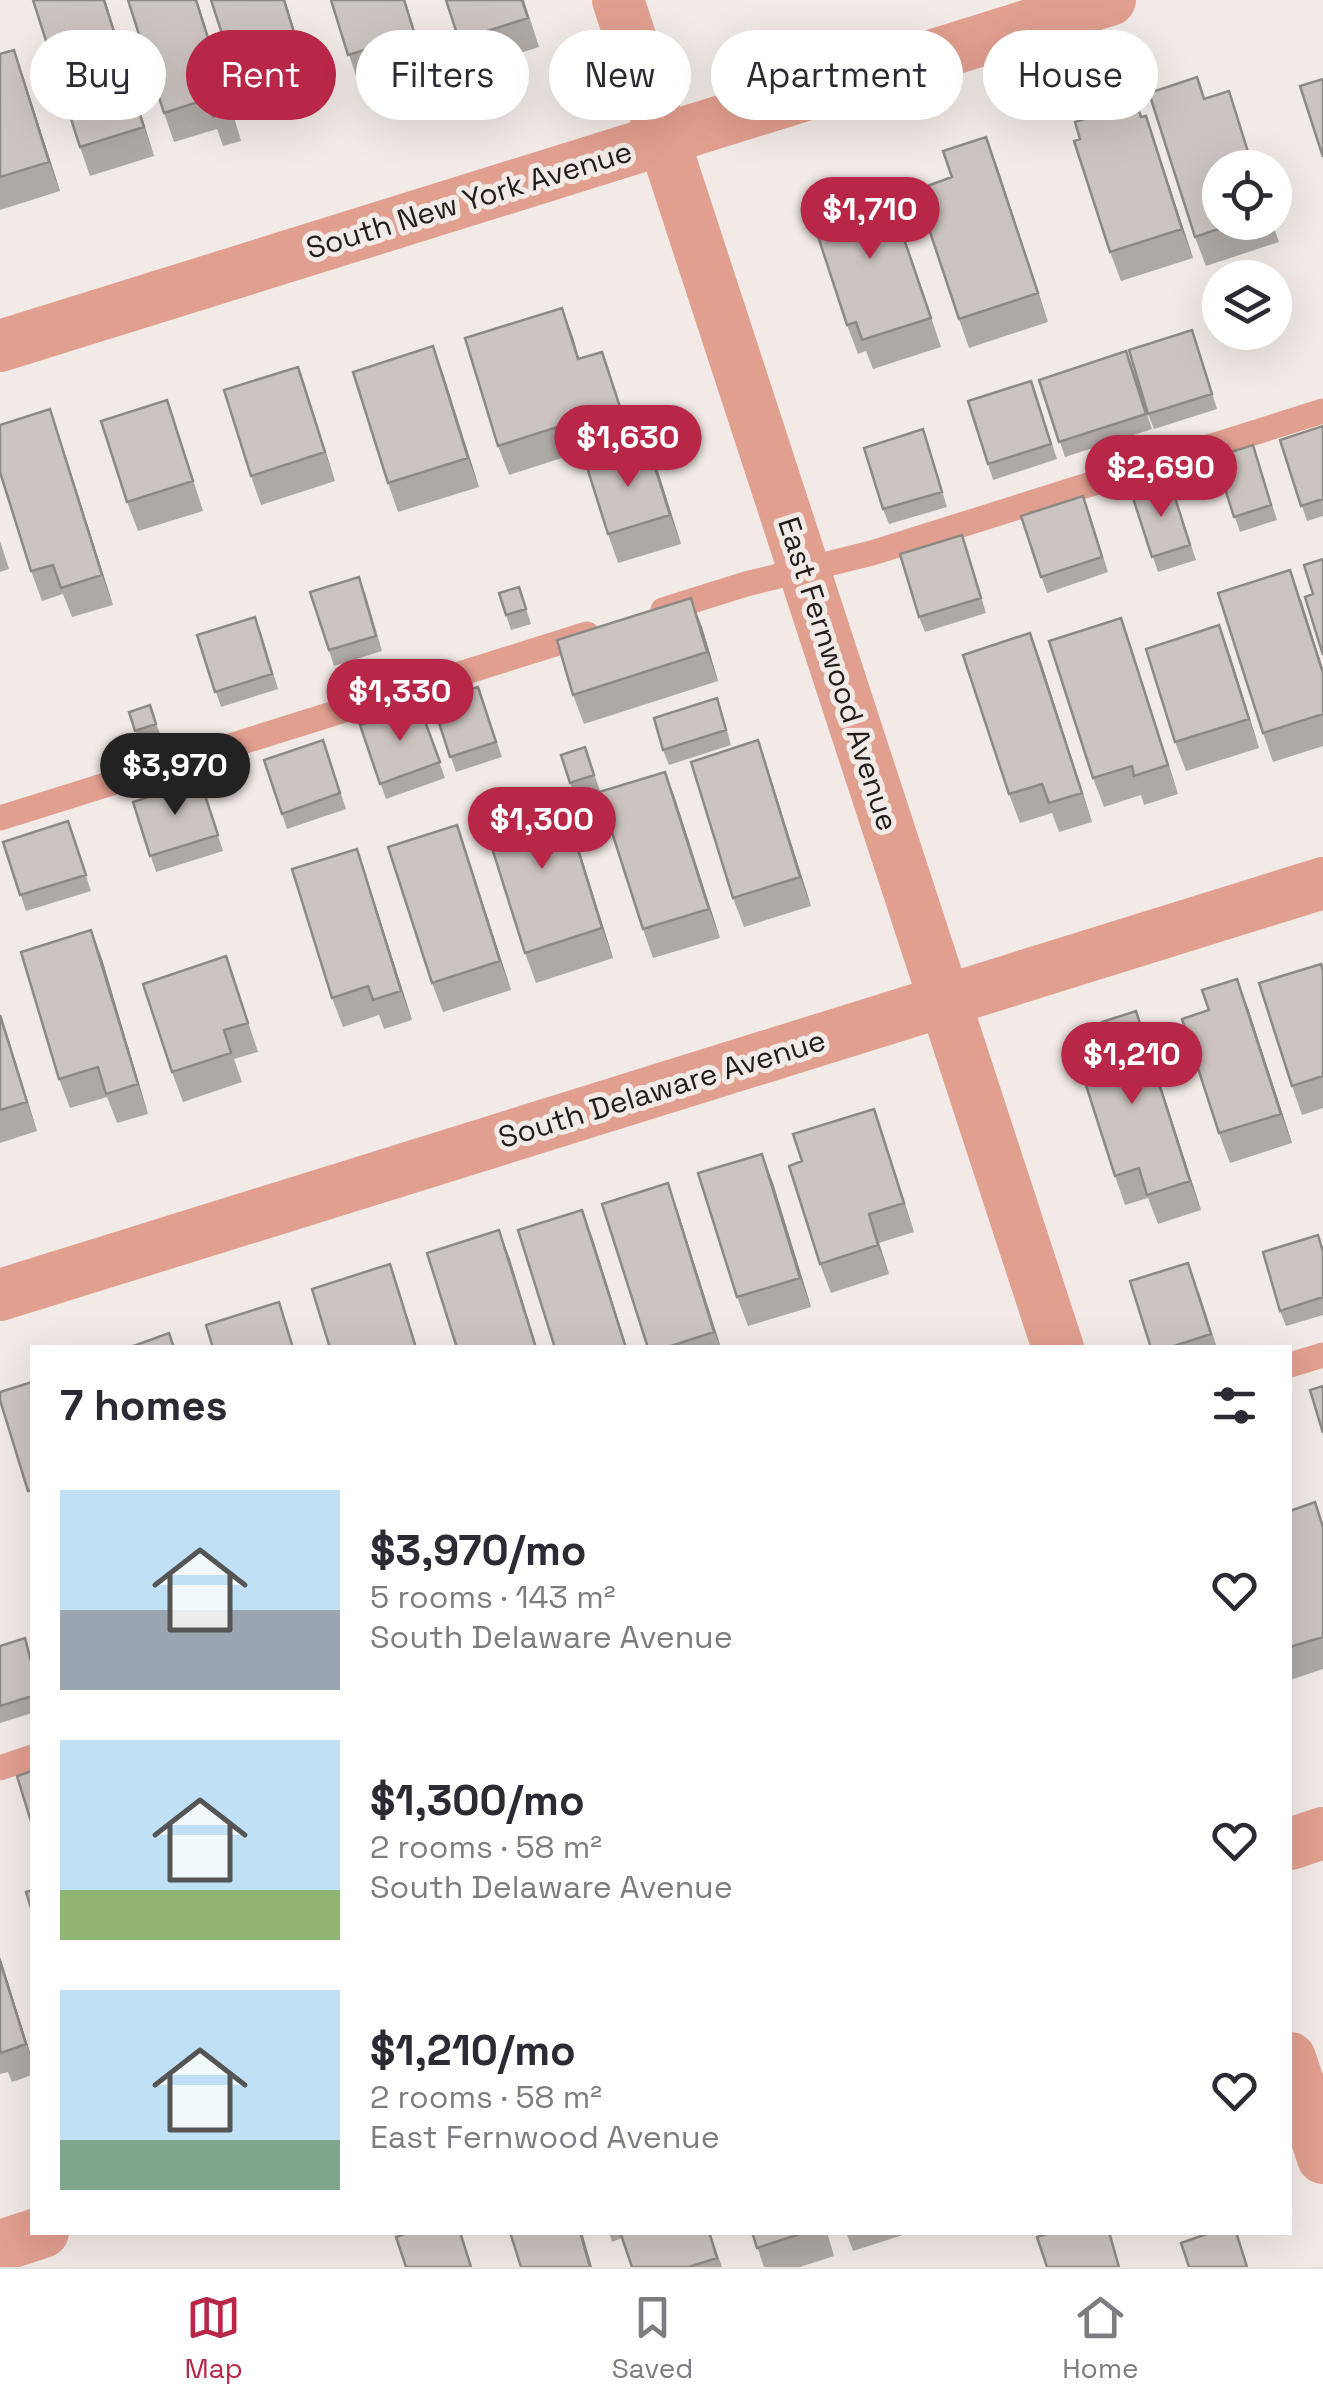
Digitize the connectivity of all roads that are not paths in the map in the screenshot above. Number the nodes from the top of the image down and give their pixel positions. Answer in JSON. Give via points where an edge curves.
{"nodes":[{"id":1,"x":618,"y":0,"type":"edge"},
{"id":2,"x":1110,"y":0,"type":"edge"},
{"id":3,"x":664,"y":139,"type":"junction"},
{"id":4,"x":0,"y":346,"type":"edge"},
{"id":5,"x":1323,"y":411,"type":"edge"},
{"id":6,"x":804,"y":570,"type":"junction"},
{"id":7,"x":0,"y":818,"type":"edge"},
{"id":8,"x":1323,"y":883,"type":"edge"},
{"id":9,"x":945,"y":1001,"type":"junction"},
{"id":10,"x":0,"y":1295,"type":"edge"},
{"id":11,"x":1057,"y":1345,"type":"edge"},
{"id":12,"x":1323,"y":1355,"type":"edge"},
{"id":13,"x":1292,"y":1364,"type":"edge"},
{"id":14,"x":30,"y":1759,"type":"edge"},
{"id":15,"x":0,"y":1768,"type":"edge"},
{"id":16,"x":1323,"y":1833,"type":"edge"},
{"id":17,"x":1292,"y":1843,"type":"edge"},
{"id":18,"x":1292,"y":2064,"type":"edge"},
{"id":19,"x":1323,"y":2158,"type":"edge"},
{"id":20,"x":34,"y":2235,"type":"edge"},
{"id":21,"x":0,"y":2246,"type":"edge"}],
"edges":[{"from":1,"to":3,"type":"street","name":"East Fernwood Avenue"},
{"from":2,"to":3,"type":"street","name":"South New York Avenue"},
{"from":3,"to":4,"type":"street","name":"South New York Avenue"},
{"from":3,"to":6,"type":"street","name":"East Fernwood Avenue"},
{"from":5,"to":6,"type":"lane"},
{"from":6,"to":7,"type":"lane"},
{"from":6,"to":9,"type":"street","name":"East Fernwood Avenue"},
{"from":8,"to":9,"type":"street","name":"South Delaware Avenue"},
{"from":9,"to":10,"type":"street","name":"South Delaware Avenue"},
{"from":9,"to":11,"type":"street","name":"East Fernwood Avenue"},
{"from":12,"to":13,"type":"lane"},
{"from":14,"to":15,"type":"lane"},
{"from":16,"to":17,"type":"street"},
{"from":18,"to":19,"type":"street"},
{"from":20,"to":21,"type":"street"}]}
